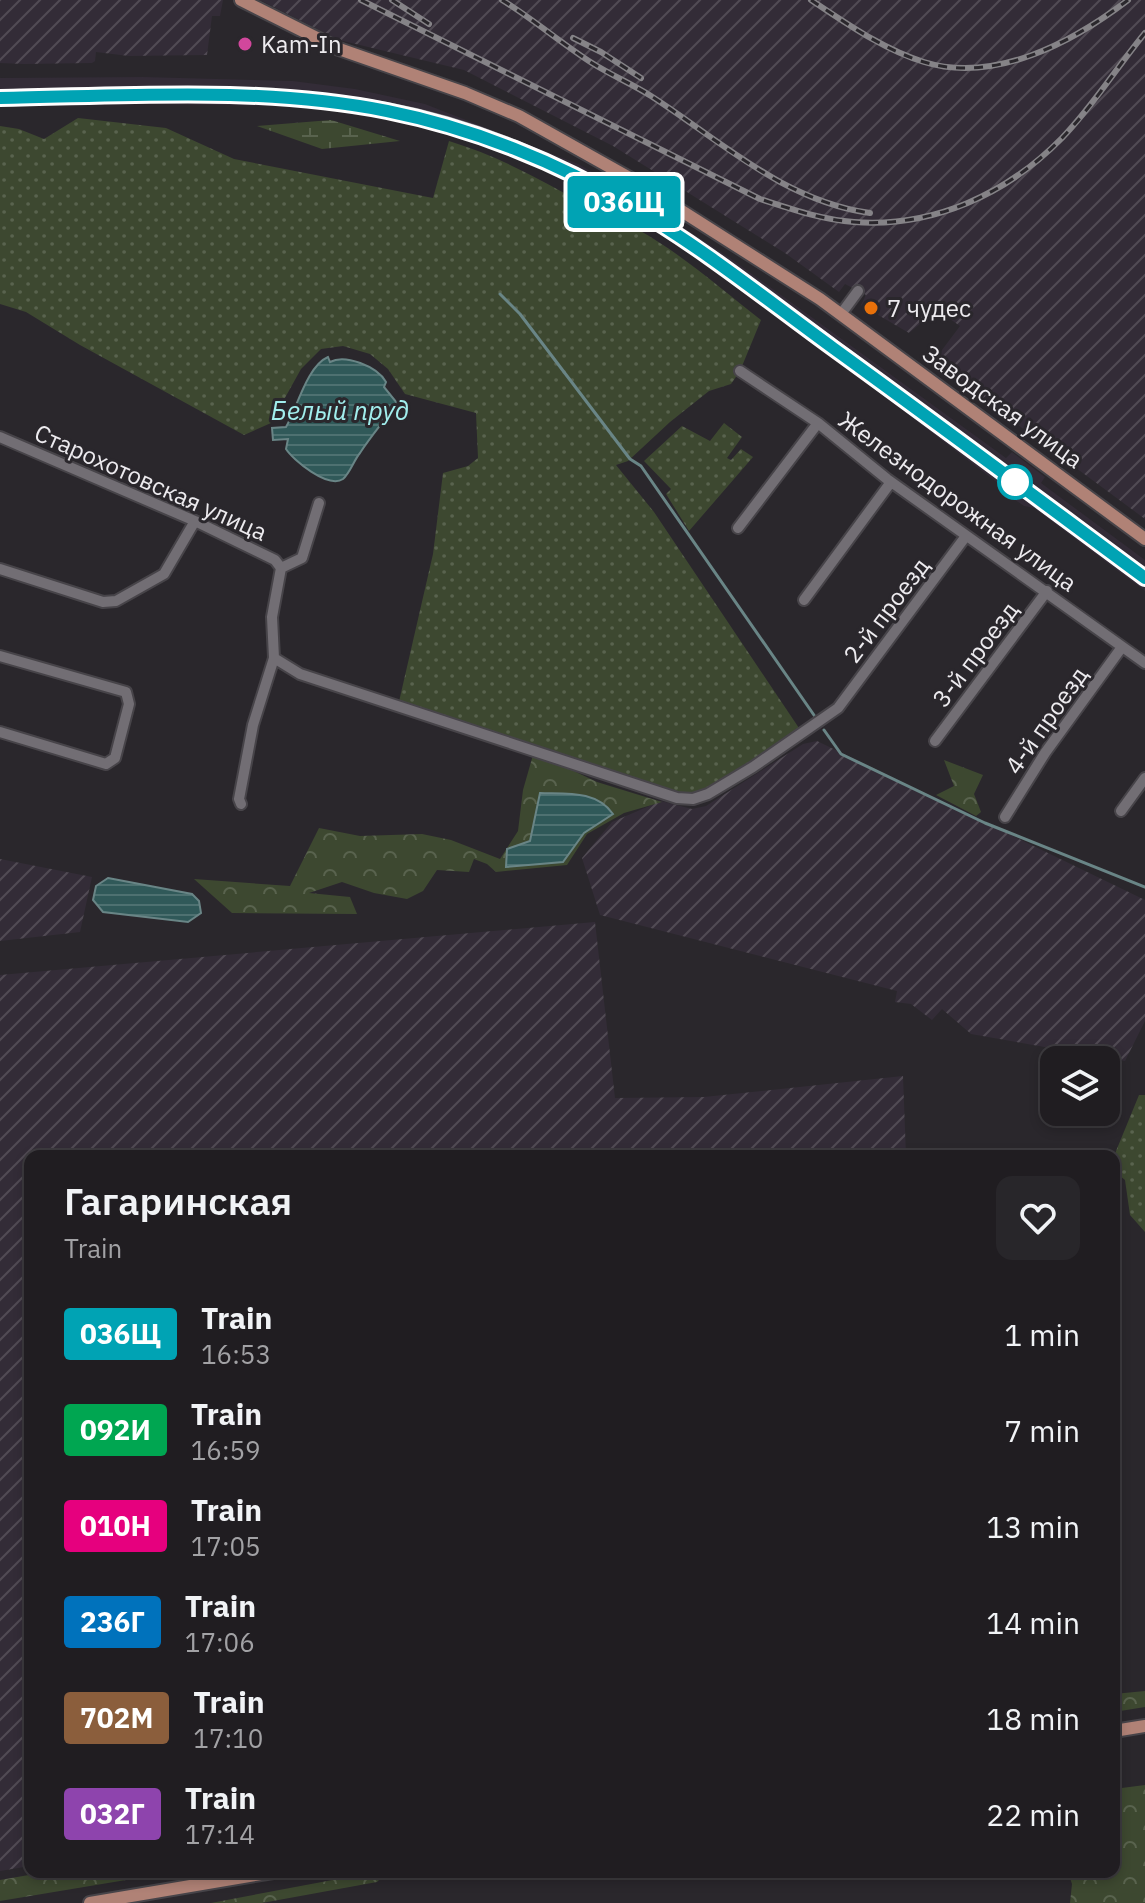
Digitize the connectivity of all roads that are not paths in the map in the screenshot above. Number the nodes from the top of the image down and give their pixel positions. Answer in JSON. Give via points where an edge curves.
{"nodes":[{"id":1,"x":241,"y":0,"type":"edge"},
{"id":2,"x":858,"y":291,"type":"dead end"},
{"id":3,"x":841,"y":314,"type":"junction"},
{"id":4,"x":743,"y":373,"type":"dead end"},
{"id":5,"x":818,"y":423,"type":"junction"},
{"id":6,"x":0,"y":437,"type":"edge"},
{"id":7,"x":891,"y":482,"type":"junction"},
{"id":8,"x":319,"y":503,"type":"dead end"},
{"id":9,"x":195,"y":521,"type":"junction"},
{"id":10,"x":738,"y":528,"type":"dead end"},
{"id":11,"x":966,"y":536,"type":"junction"},
{"id":12,"x":1145,"y":539,"type":"edge"},
{"id":13,"x":281,"y":568,"type":"junction"},
{"id":14,"x":0,"y":569,"type":"edge"},
{"id":15,"x":1047,"y":591,"type":"junction"},
{"id":16,"x":804,"y":600,"type":"dead end"},
{"id":17,"x":1122,"y":647,"type":"junction"},
{"id":18,"x":0,"y":656,"type":"edge"},
{"id":19,"x":274,"y":658,"type":"junction"},
{"id":20,"x":1145,"y":663,"type":"edge"},
{"id":21,"x":0,"y":732,"type":"edge"},
{"id":22,"x":935,"y":741,"type":"dead end"},
{"id":23,"x":1145,"y":778,"type":"edge"},
{"id":24,"x":241,"y":804,"type":"dead end"},
{"id":25,"x":1121,"y":811,"type":"dead end"},
{"id":26,"x":1005,"y":817,"type":"dead end"},
{"id":27,"x":1145,"y":1726,"type":"edge"},
{"id":28,"x":1120,"y":1730,"type":"edge"},
{"id":29,"x":238,"y":1878,"type":"edge"},
{"id":30,"x":90,"y":1903,"type":"edge"}],
"edges":[{"from":1,"to":3,"type":"main road","name":"Заводская улица","via":[[339,49],[465,93],[552,133]]},
{"from":2,"to":3,"type":"street"},
{"from":3,"to":12,"type":"main road","name":"Заводская улица"},
{"from":4,"to":5,"type":"street","name":"Железнодорожная улица"},
{"from":5,"to":7,"type":"street","name":"Железнодорожная улица"},
{"from":5,"to":10,"type":"street"},
{"from":6,"to":9,"type":"street","name":"Старохотовская улица"},
{"from":7,"to":11,"type":"street","name":"Железнодорожная улица"},
{"from":7,"to":16,"type":"street"},
{"from":8,"to":13,"type":"street","via":[[302,558]]},
{"from":9,"to":13,"type":"street","name":"Старохотовская улица","via":[[275,560]]},
{"from":9,"to":14,"type":"street","via":[[164,574],[116,601],[103,602]]},
{"from":11,"to":15,"type":"street","name":"Железнодорожная улица"},
{"from":11,"to":19,"type":"street","name":"2-й проезд","via":[[838,708],[753,767],[693,799],[300,674]]},
{"from":13,"to":19,"type":"street","via":[[272,617]]},
{"from":15,"to":17,"type":"street","name":"Железнодорожная улица"},
{"from":15,"to":22,"type":"street","name":"3-й проезд"},
{"from":17,"to":20,"type":"street","name":"Железнодорожная улица"},
{"from":17,"to":26,"type":"street","name":"4-й проезд"},
{"from":18,"to":21,"type":"street","via":[[126,692],[129,704],[115,758],[106,764]]},
{"from":19,"to":24,"type":"street","via":[[253,725]]},
{"from":23,"to":25,"type":"street"},
{"from":27,"to":28,"type":"main road"},
{"from":29,"to":30,"type":"main road"}]}
